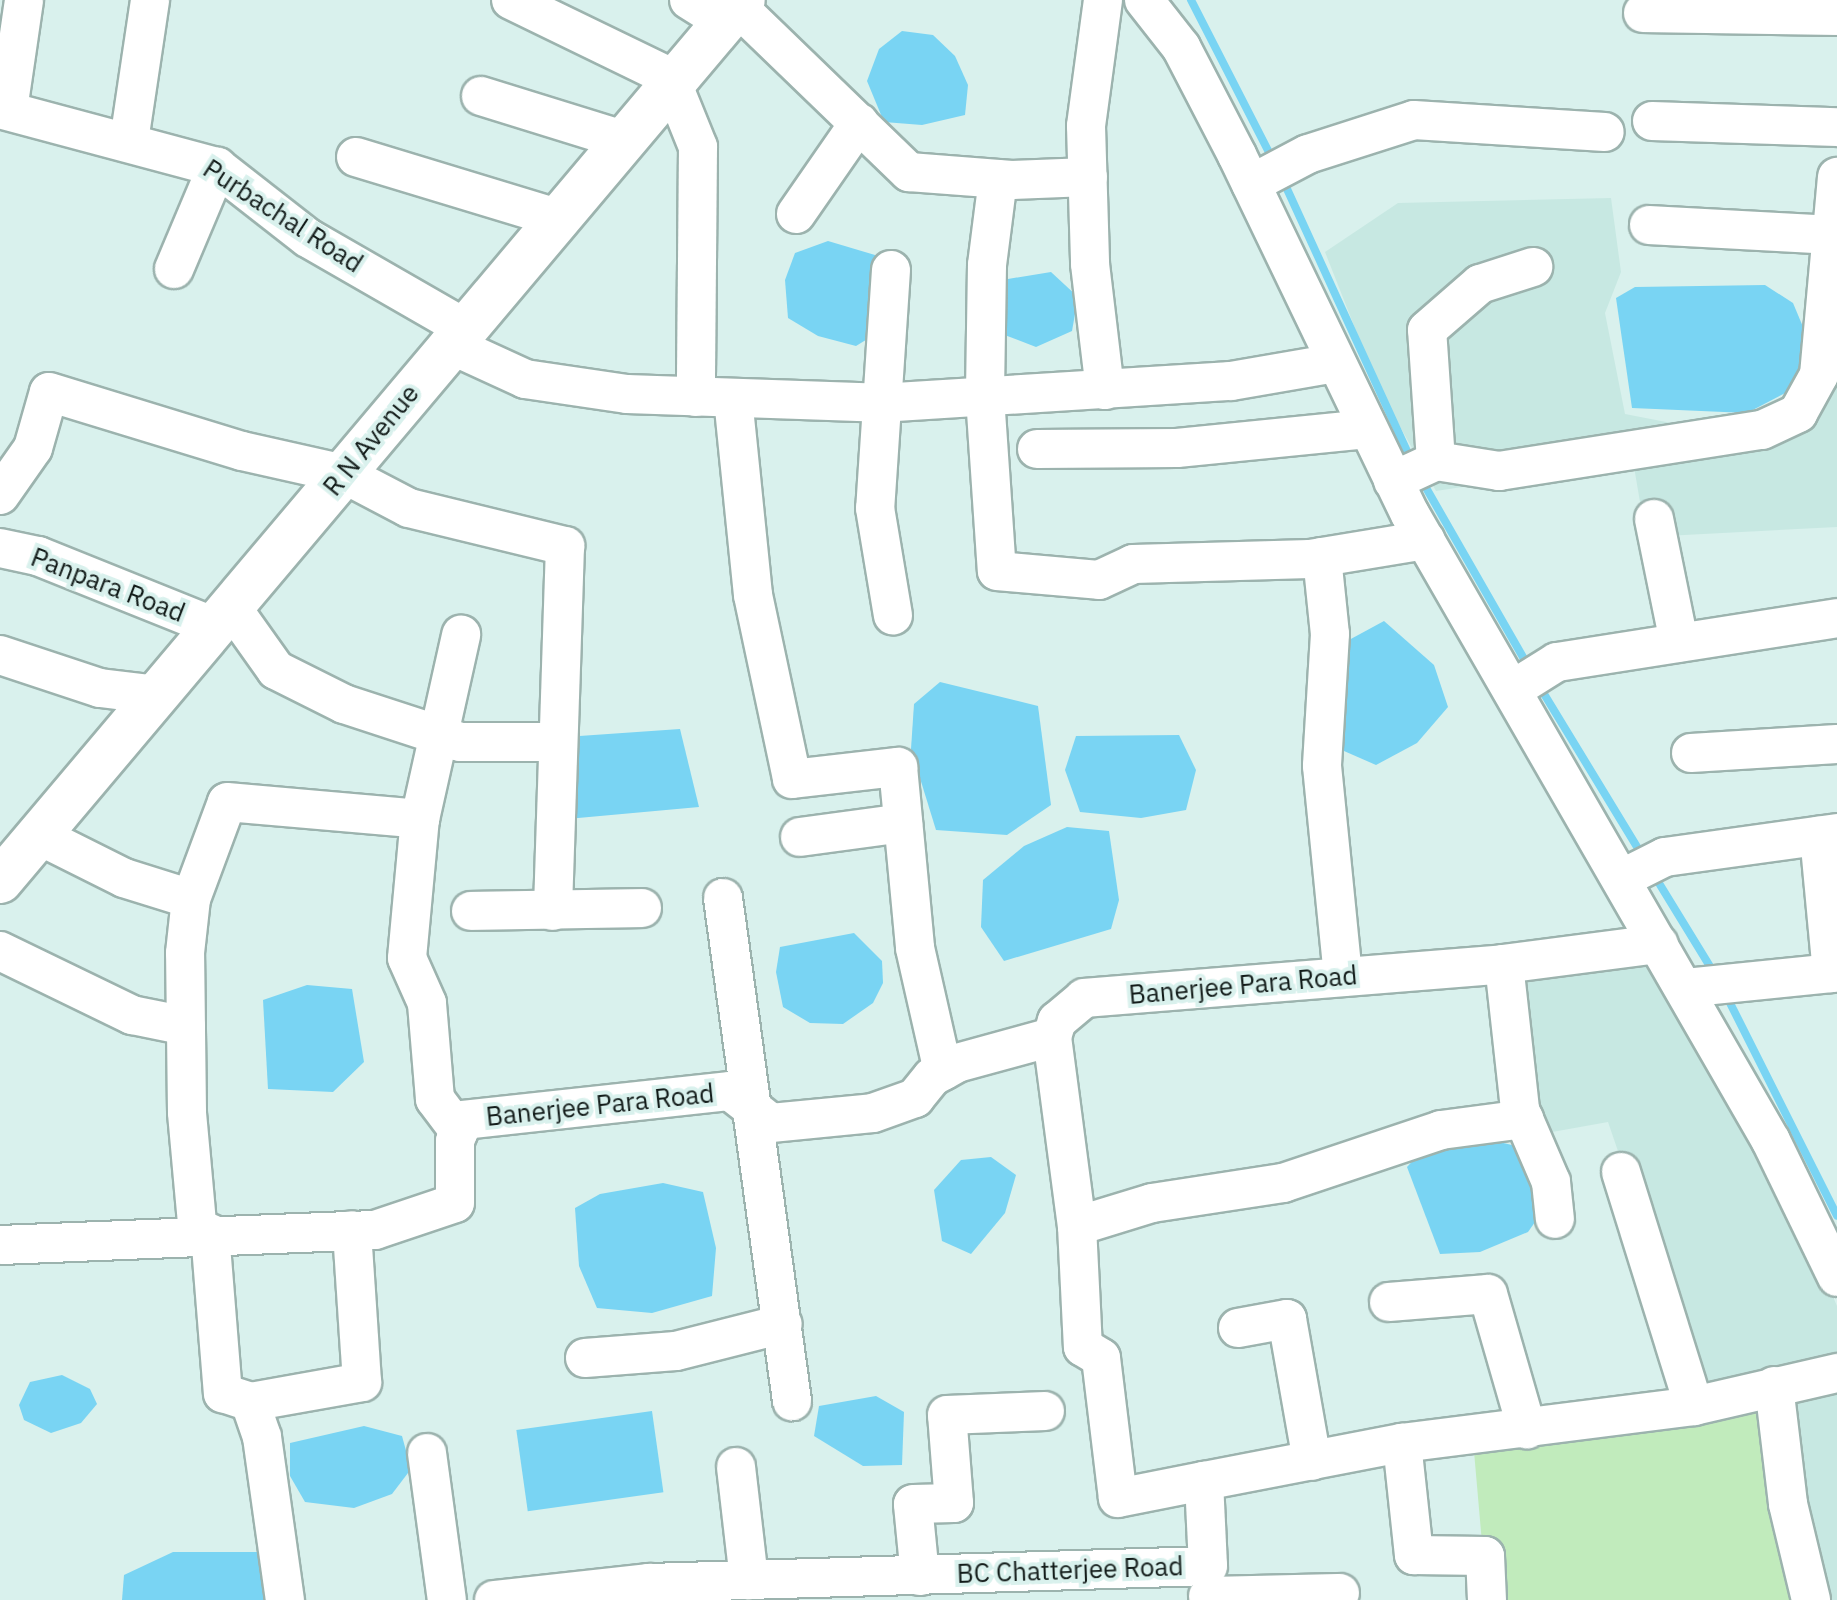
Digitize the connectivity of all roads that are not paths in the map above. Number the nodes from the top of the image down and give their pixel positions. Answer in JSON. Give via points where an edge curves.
{"nodes":[{"id":1,"x":24,"y":0,"type":"edge"},
{"id":2,"x":150,"y":0,"type":"edge"},
{"id":3,"x":511,"y":0,"type":"edge"},
{"id":4,"x":1103,"y":0,"type":"edge"},
{"id":5,"x":1144,"y":0,"type":"edge"},
{"id":6,"x":723,"y":7,"type":"edge"},
{"id":7,"x":1643,"y":13,"type":"dead end"},
{"id":8,"x":1837,"y":16,"type":"edge"},
{"id":9,"x":674,"y":83,"type":"junction"},
{"id":10,"x":481,"y":96,"type":"dead end"},
{"id":11,"x":4,"y":110,"type":"edge"},
{"id":12,"x":1652,"y":121,"type":"dead end"},
{"id":13,"x":859,"y":123,"type":"junction"},
{"id":14,"x":1837,"y":127,"type":"edge"},
{"id":15,"x":1605,"y":132,"type":"dead end"},
{"id":16,"x":129,"y":141,"type":"junction"},
{"id":17,"x":626,"y":141,"type":"junction"},
{"id":18,"x":356,"y":157,"type":"dead end"},
{"id":19,"x":217,"y":167,"type":"junction"},
{"id":20,"x":1088,"y":177,"type":"junction"},
{"id":21,"x":1837,"y":177,"type":"edge"},
{"id":22,"x":998,"y":179,"type":"junction"},
{"id":23,"x":1251,"y":184,"type":"junction"},
{"id":24,"x":796,"y":214,"type":"dead end"},
{"id":25,"x":560,"y":219,"type":"junction"},
{"id":26,"x":1649,"y":225,"type":"dead end"},
{"id":27,"x":1833,"y":235,"type":"junction"},
{"id":28,"x":1533,"y":267,"type":"dead end"},
{"id":29,"x":174,"y":269,"type":"dead end"},
{"id":30,"x":891,"y":270,"type":"dead end"},
{"id":31,"x":1834,"y":278,"type":"edge"},
{"id":32,"x":456,"y":335,"type":"junction"},
{"id":33,"x":1335,"y":363,"type":"junction"},
{"id":34,"x":1105,"y":390,"type":"junction"},
{"id":35,"x":696,"y":397,"type":"junction"},
{"id":36,"x":985,"y":397,"type":"junction"},
{"id":37,"x":733,"y":398,"type":"junction"},
{"id":38,"x":880,"y":403,"type":"junction"},
{"id":39,"x":1367,"y":429,"type":"junction"},
{"id":40,"x":1037,"y":449,"type":"dead end"},
{"id":41,"x":1436,"y":461,"type":"junction"},
{"id":42,"x":344,"y":474,"type":"junction"},
{"id":43,"x":1393,"y":481,"type":"junction"},
{"id":44,"x":0,"y":495,"type":"edge"},
{"id":45,"x":1654,"y":519,"type":"dead end"},
{"id":46,"x":1425,"y":540,"type":"junction"},
{"id":47,"x":0,"y":548,"type":"edge"},
{"id":48,"x":1322,"y":557,"type":"junction"},
{"id":49,"x":893,"y":615,"type":"dead end"},
{"id":50,"x":224,"y":618,"type":"junction"},
{"id":51,"x":1837,"y":618,"type":"edge"},
{"id":52,"x":461,"y":635,"type":"dead end"},
{"id":53,"x":1679,"y":642,"type":"junction"},
{"id":54,"x":0,"y":655,"type":"edge"},
{"id":55,"x":1512,"y":690,"type":"junction"},
{"id":56,"x":157,"y":695,"type":"junction"},
{"id":57,"x":441,"y":736,"type":"junction"},
{"id":58,"x":555,"y":742,"type":"junction"},
{"id":59,"x":1837,"y":744,"type":"edge"},
{"id":60,"x":1691,"y":753,"type":"dead end"},
{"id":61,"x":420,"y":819,"type":"junction"},
{"id":62,"x":903,"y":823,"type":"junction"},
{"id":63,"x":1828,"y":835,"type":"edge"},
{"id":64,"x":40,"y":836,"type":"junction"},
{"id":65,"x":800,"y":837,"type":"dead end"},
{"id":66,"x":1621,"y":879,"type":"junction"},
{"id":67,"x":0,"y":881,"type":"edge"},
{"id":68,"x":723,"y":898,"type":"dead end"},
{"id":69,"x":191,"y":899,"type":"junction"},
{"id":70,"x":642,"y":908,"type":"dead end"},
{"id":71,"x":471,"y":911,"type":"dead end"},
{"id":72,"x":553,"y":911,"type":"junction"},
{"id":73,"x":1659,"y":944,"type":"junction"},
{"id":74,"x":2,"y":959,"type":"edge"},
{"id":75,"x":1504,"y":964,"type":"junction"},
{"id":76,"x":1343,"y":977,"type":"junction"},
{"id":77,"x":1685,"y":988,"type":"junction"},
{"id":78,"x":186,"y":1026,"type":"junction"},
{"id":79,"x":1052,"y":1037,"type":"junction"},
{"id":80,"x":943,"y":1071,"type":"junction"},
{"id":81,"x":751,"y":1106,"type":"junction"},
{"id":82,"x":1524,"y":1119,"type":"junction"},
{"id":83,"x":459,"y":1131,"type":"junction"},
{"id":84,"x":1621,"y":1172,"type":"dead end"},
{"id":85,"x":1555,"y":1219,"type":"dead end"},
{"id":86,"x":1077,"y":1226,"type":"junction"},
{"id":87,"x":352,"y":1230,"type":"junction"},
{"id":88,"x":204,"y":1234,"type":"junction"},
{"id":89,"x":0,"y":1245,"type":"edge"},
{"id":90,"x":1837,"y":1277,"type":"edge"},
{"id":91,"x":1389,"y":1302,"type":"dead end"},
{"id":92,"x":783,"y":1324,"type":"junction"},
{"id":93,"x":1238,"y":1328,"type":"dead end"},
{"id":94,"x":585,"y":1358,"type":"dead end"},
{"id":95,"x":1837,"y":1373,"type":"edge"},
{"id":96,"x":1774,"y":1386,"type":"junction"},
{"id":97,"x":792,"y":1401,"type":"dead end"},
{"id":98,"x":250,"y":1402,"type":"junction"},
{"id":99,"x":1694,"y":1406,"type":"junction"},
{"id":100,"x":1045,"y":1411,"type":"dead end"},
{"id":101,"x":1527,"y":1429,"type":"junction"},
{"id":102,"x":1402,"y":1443,"type":"junction"},
{"id":103,"x":427,"y":1453,"type":"dead end"},
{"id":104,"x":1312,"y":1461,"type":"junction"},
{"id":105,"x":736,"y":1467,"type":"dead end"},
{"id":106,"x":1204,"y":1481,"type":"junction"},
{"id":107,"x":749,"y":1580,"type":"junction"},
{"id":108,"x":906,"y":1584,"type":"edge"},
{"id":109,"x":1208,"y":1587,"type":"edge"},
{"id":110,"x":1340,"y":1593,"type":"dead end"},
{"id":111,"x":624,"y":1594,"type":"edge"},
{"id":112,"x":285,"y":1600,"type":"edge"},
{"id":113,"x":447,"y":1600,"type":"edge"},
{"id":114,"x":494,"y":1600,"type":"edge"},
{"id":115,"x":1487,"y":1600,"type":"edge"},
{"id":116,"x":1811,"y":1600,"type":"edge"}],
"edges":[{"from":1,"to":11,"type":"street"},
{"from":2,"to":16,"type":"street"},
{"from":3,"to":9,"type":"street"},
{"from":4,"to":20,"type":"street","via":[[1086,126]]},
{"from":5,"to":23,"type":"street","via":[[1181,47]]},
{"from":6,"to":9,"type":"main road","name":"R N Avenue"},
{"from":6,"to":13,"type":"street"},
{"from":7,"to":8,"type":"street"},
{"from":9,"to":17,"type":"main road","name":"R N Avenue"},
{"from":9,"to":35,"type":"street","via":[[698,147]]},
{"from":10,"to":17,"type":"street"},
{"from":11,"to":16,"type":"street","name":"Purbachal Road"},
{"from":12,"to":14,"type":"street"},
{"from":13,"to":22,"type":"street","via":[[909,172]]},
{"from":13,"to":24,"type":"street"},
{"from":15,"to":23,"type":"street","via":[[1414,120],[1308,154]]},
{"from":16,"to":19,"type":"street","name":"Purbachal Road"},
{"from":17,"to":25,"type":"main road","name":"R N Avenue"},
{"from":18,"to":25,"type":"street"},
{"from":19,"to":29,"type":"street"},
{"from":19,"to":32,"type":"street","name":"Purbachal Road","via":[[308,238]]},
{"from":20,"to":22,"type":"street"},
{"from":20,"to":34,"type":"street","via":[[1090,264]]},
{"from":21,"to":27,"type":"street"},
{"from":22,"to":36,"type":"street","via":[[987,265]]},
{"from":23,"to":33,"type":"street"},
{"from":25,"to":32,"type":"main road","name":"R N Avenue"},
{"from":26,"to":27,"type":"street"},
{"from":27,"to":31,"type":"street"},
{"from":28,"to":41,"type":"street","via":[[1480,284],[1427,330]]},
{"from":30,"to":38,"type":"street"},
{"from":31,"to":41,"type":"street","via":[[1819,375],[1798,413],[1762,430],[1499,471]]},
{"from":32,"to":35,"type":"street","name":"Purbachal Road","via":[[525,379]]},
{"from":32,"to":42,"type":"main road","name":"R N Avenue"},
{"from":33,"to":34,"type":"street","name":"Purbachal Road","via":[[1231,381]]},
{"from":33,"to":39,"type":"street"},
{"from":34,"to":36,"type":"street","name":"Purbachal Road"},
{"from":35,"to":37,"type":"street","name":"Purbachal Road"},
{"from":36,"to":38,"type":"street","name":"Purbachal Road"},
{"from":36,"to":48,"type":"street","via":[[997,571],[1099,580],[1133,564]]},
{"from":37,"to":38,"type":"street","name":"Purbachal Road"},
{"from":37,"to":62,"type":"street","via":[[753,595],[792,779],[898,767]]},
{"from":38,"to":49,"type":"street","via":[[875,508]]},
{"from":39,"to":40,"type":"street","via":[[1177,448]]},
{"from":39,"to":43,"type":"street"},
{"from":41,"to":43,"type":"street"},
{"from":42,"to":44,"type":"street","via":[[242,451],[49,392],[33,448]]},
{"from":42,"to":50,"type":"main road","name":"R N Avenue"},
{"from":42,"to":58,"type":"street","via":[[409,508],[565,546]]},
{"from":43,"to":46,"type":"street"},
{"from":45,"to":53,"type":"street"},
{"from":46,"to":48,"type":"street"},
{"from":46,"to":55,"type":"street"},
{"from":47,"to":50,"type":"street","name":"Panpara Road"},
{"from":48,"to":76,"type":"street","via":[[1330,634],[1322,766]]},
{"from":50,"to":56,"type":"main road","name":"R N Avenue"},
{"from":50,"to":57,"type":"street","via":[[276,670],[344,704]]},
{"from":51,"to":53,"type":"street"},
{"from":52,"to":57,"type":"street"},
{"from":53,"to":55,"type":"street","via":[[1557,662]]},
{"from":54,"to":56,"type":"street","via":[[100,688]]},
{"from":55,"to":66,"type":"street"},
{"from":56,"to":64,"type":"main road","name":"R N Avenue"},
{"from":57,"to":58,"type":"street"},
{"from":57,"to":61,"type":"street"},
{"from":58,"to":72,"type":"street"},
{"from":59,"to":60,"type":"street"},
{"from":61,"to":69,"type":"street","via":[[227,802]]},
{"from":61,"to":83,"type":"street","via":[[407,958],[427,1003],[435,1099]]},
{"from":62,"to":65,"type":"street"},
{"from":62,"to":80,"type":"street","via":[[915,948]]},
{"from":63,"to":66,"type":"street","via":[[1665,857]]},
{"from":63,"to":77,"type":"street","via":[[1832,973]]},
{"from":64,"to":67,"type":"main road","name":"R N Avenue"},
{"from":64,"to":69,"type":"street","via":[[124,878]]},
{"from":66,"to":73,"type":"street"},
{"from":68,"to":81,"type":"street"},
{"from":69,"to":78,"type":"street"},
{"from":70,"to":72,"type":"street"},
{"from":71,"to":72,"type":"street"},
{"from":73,"to":75,"type":"street","name":"Banerjee Para Road"},
{"from":73,"to":77,"type":"street"},
{"from":74,"to":78,"type":"street","via":[[132,1015]]},
{"from":75,"to":76,"type":"street","name":"Banerjee Para Road"},
{"from":75,"to":82,"type":"street"},
{"from":76,"to":79,"type":"street","name":"Banerjee Para Road","via":[[1084,998],[1057,1021]]},
{"from":77,"to":90,"type":"street","via":[[1771,1141]]},
{"from":78,"to":88,"type":"street"},
{"from":79,"to":80,"type":"street","name":"Banerjee Para Road"},
{"from":79,"to":86,"type":"street"},
{"from":80,"to":81,"type":"street","name":"Banerjee Para Road","via":[[915,1098],[873,1113],[771,1123]]},
{"from":81,"to":83,"type":"street","name":"Banerjee Para Road","via":[[730,1091],[490,1116],[463,1120]]},
{"from":81,"to":92,"type":"street"},
{"from":82,"to":85,"type":"street","via":[[1551,1182]]},
{"from":82,"to":86,"type":"street","via":[[1441,1130],[1283,1183],[1152,1203]]},
{"from":83,"to":87,"type":"street","name":"Banerjee Para Road","via":[[455,1203],[417,1220]]},
{"from":84,"to":99,"type":"street"},
{"from":86,"to":106,"type":"street","via":[[1083,1347],[1101,1358],[1118,1498]]},
{"from":87,"to":88,"type":"street","name":"Banerjee Para Road"},
{"from":87,"to":98,"type":"street","via":[[362,1382]]},
{"from":88,"to":89,"type":"street","name":"Banerjee Para Road"},
{"from":88,"to":98,"type":"street","via":[[223,1393]]},
{"from":91,"to":101,"type":"street","via":[[1488,1294]]},
{"from":92,"to":94,"type":"street","via":[[676,1351]]},
{"from":92,"to":97,"type":"street"},
{"from":93,"to":104,"type":"street","via":[[1287,1319]]},
{"from":95,"to":96,"type":"street"},
{"from":96,"to":99,"type":"street"},
{"from":96,"to":116,"type":"street","via":[[1788,1504]]},
{"from":98,"to":112,"type":"street","via":[[262,1437]]},
{"from":99,"to":101,"type":"street"},
{"from":100,"to":108,"type":"street","via":[[947,1415],[954,1503],[913,1504]]},
{"from":101,"to":102,"type":"street"},
{"from":102,"to":104,"type":"street"},
{"from":102,"to":115,"type":"street","via":[[1414,1555],[1485,1556]]},
{"from":103,"to":113,"type":"street"},
{"from":104,"to":106,"type":"street"},
{"from":105,"to":107,"type":"street"},
{"from":106,"to":109,"type":"street","name":"BC Chatterjee Road"},
{"from":107,"to":108,"type":"street","name":"BC Chatterjee Road"},
{"from":107,"to":111,"type":"street","name":"BC Chatterjee Road"},
{"from":108,"to":109,"type":"street","name":"BC Chatterjee Road"},
{"from":109,"to":110,"type":"street"},
{"from":111,"to":114,"type":"street","name":"BC Chatterjee Road"}]}
